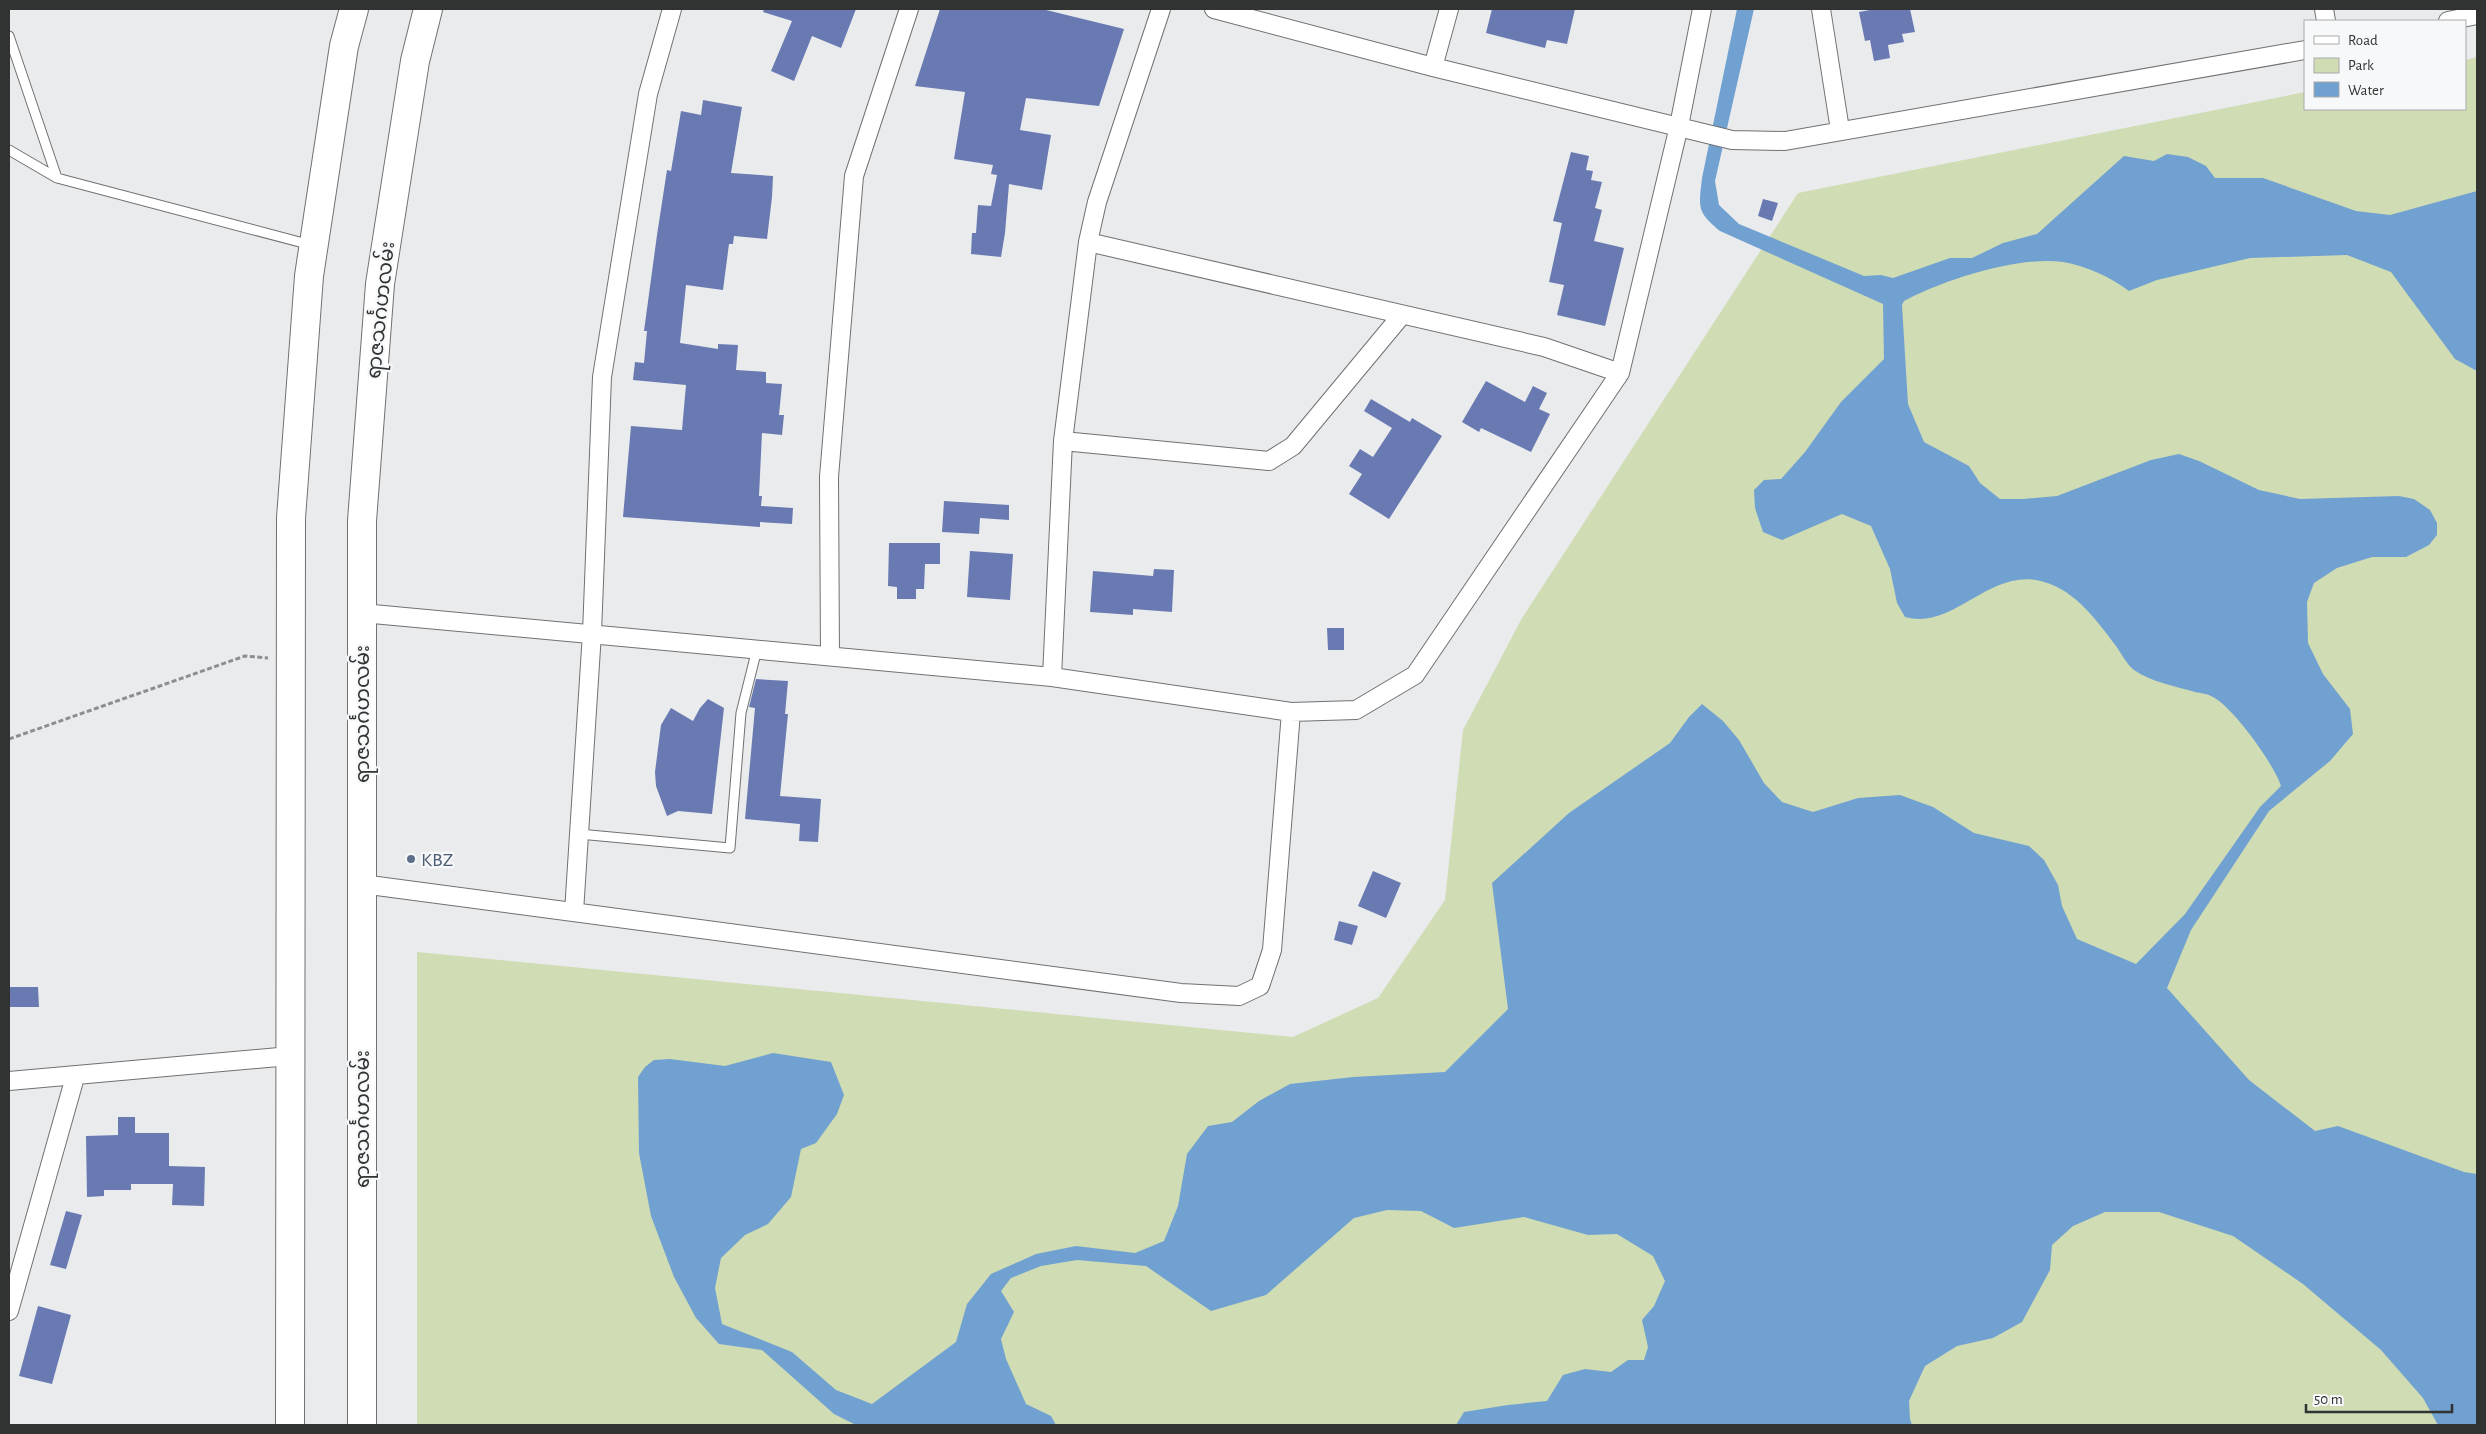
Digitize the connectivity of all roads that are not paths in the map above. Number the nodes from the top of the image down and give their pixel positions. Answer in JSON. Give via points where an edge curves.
{"nodes":[{"id":1,"x":354,"y":9,"type":"edge"},
{"id":2,"x":428,"y":9,"type":"edge"},
{"id":3,"x":672,"y":9,"type":"edge"},
{"id":4,"x":909,"y":9,"type":"edge"},
{"id":5,"x":1161,"y":9,"type":"edge"},
{"id":6,"x":1214,"y":9,"type":"edge"},
{"id":7,"x":1449,"y":9,"type":"edge"},
{"id":8,"x":1702,"y":9,"type":"edge"},
{"id":9,"x":1821,"y":9,"type":"edge"},
{"id":10,"x":2477,"y":15,"type":"edge"},
{"id":11,"x":2453,"y":20,"type":"edge"},
{"id":12,"x":9,"y":36,"type":"edge"},
{"id":13,"x":2304,"y":50,"type":"edge"},
{"id":14,"x":1433,"y":67,"type":"junction"},
{"id":15,"x":1679,"y":126,"type":"junction"},
{"id":16,"x":1840,"y":130,"type":"junction"},
{"id":17,"x":9,"y":150,"type":"edge"},
{"id":18,"x":57,"y":178,"type":"junction"},
{"id":19,"x":1088,"y":242,"type":"junction"},
{"id":20,"x":313,"y":246,"type":"junction"},
{"id":21,"x":1401,"y":316,"type":"junction"},
{"id":22,"x":1620,"y":373,"type":"junction"},
{"id":23,"x":1063,"y":441,"type":"junction"},
{"id":24,"x":362,"y":613,"type":"junction"},
{"id":25,"x":592,"y":633,"type":"junction"},
{"id":26,"x":757,"y":649,"type":"junction"},
{"id":27,"x":830,"y":656,"type":"junction"},
{"id":28,"x":1052,"y":677,"type":"junction"},
{"id":29,"x":1291,"y":712,"type":"junction"},
{"id":30,"x":579,"y":834,"type":"junction"},
{"id":31,"x":362,"y":884,"type":"junction"},
{"id":32,"x":574,"y":912,"type":"junction"},
{"id":33,"x":290,"y":1056,"type":"junction"},
{"id":34,"x":75,"y":1076,"type":"junction"},
{"id":35,"x":9,"y":1081,"type":"edge"},
{"id":36,"x":9,"y":1311,"type":"edge"},
{"id":37,"x":290,"y":1425,"type":"edge"},
{"id":38,"x":362,"y":1425,"type":"edge"}],
"edges":[{"from":1,"to":20,"type":"main road","via":[[344,46]]},
{"from":2,"to":24,"type":"main road","name":"ရာဇသင်္ဂဟလမ်း","via":[[415,60],[380,284],[362,521]]},
{"from":3,"to":25,"type":"street","via":[[648,94],[602,377]]},
{"from":4,"to":27,"type":"street","via":[[854,176],[829,477]]},
{"from":5,"to":19,"type":"street","via":[[1097,202]]},
{"from":6,"to":14,"type":"street"},
{"from":7,"to":14,"type":"street"},
{"from":8,"to":15,"type":"street"},
{"from":9,"to":16,"type":"street"},
{"from":10,"to":11,"type":"street"},
{"from":12,"to":18,"type":"lane"},
{"from":13,"to":16,"type":"street"},
{"from":14,"to":15,"type":"street"},
{"from":15,"to":16,"type":"street","via":[[1732,140],[1785,141]]},
{"from":15,"to":22,"type":"street"},
{"from":17,"to":18,"type":"lane"},
{"from":18,"to":20,"type":"lane"},
{"from":19,"to":21,"type":"street"},
{"from":19,"to":23,"type":"street"},
{"from":20,"to":33,"type":"main road","via":[[290,518]]},
{"from":21,"to":22,"type":"street","via":[[1544,347]]},
{"from":21,"to":23,"type":"street","via":[[1294,446],[1269,460]]},
{"from":22,"to":29,"type":"street","via":[[1415,674],[1356,710]]},
{"from":23,"to":28,"type":"street"},
{"from":24,"to":25,"type":"street"},
{"from":24,"to":31,"type":"main road","name":"ရာဇသင်္ဂဟလမ်း"},
{"from":25,"to":26,"type":"street"},
{"from":25,"to":30,"type":"street"},
{"from":26,"to":27,"type":"street"},
{"from":26,"to":30,"type":"lane","via":[[741,713],[730,848]]},
{"from":27,"to":28,"type":"street"},
{"from":28,"to":29,"type":"street"},
{"from":29,"to":32,"type":"street","via":[[1272,950],[1260,986],[1239,996],[1181,992]]},
{"from":30,"to":32,"type":"street"},
{"from":31,"to":32,"type":"street"},
{"from":31,"to":38,"type":"main road","name":"ရာဇသင်္ဂဟလမ်း"},
{"from":33,"to":34,"type":"street"},
{"from":33,"to":37,"type":"main road"},
{"from":34,"to":35,"type":"street"},
{"from":34,"to":36,"type":"street"}]}
